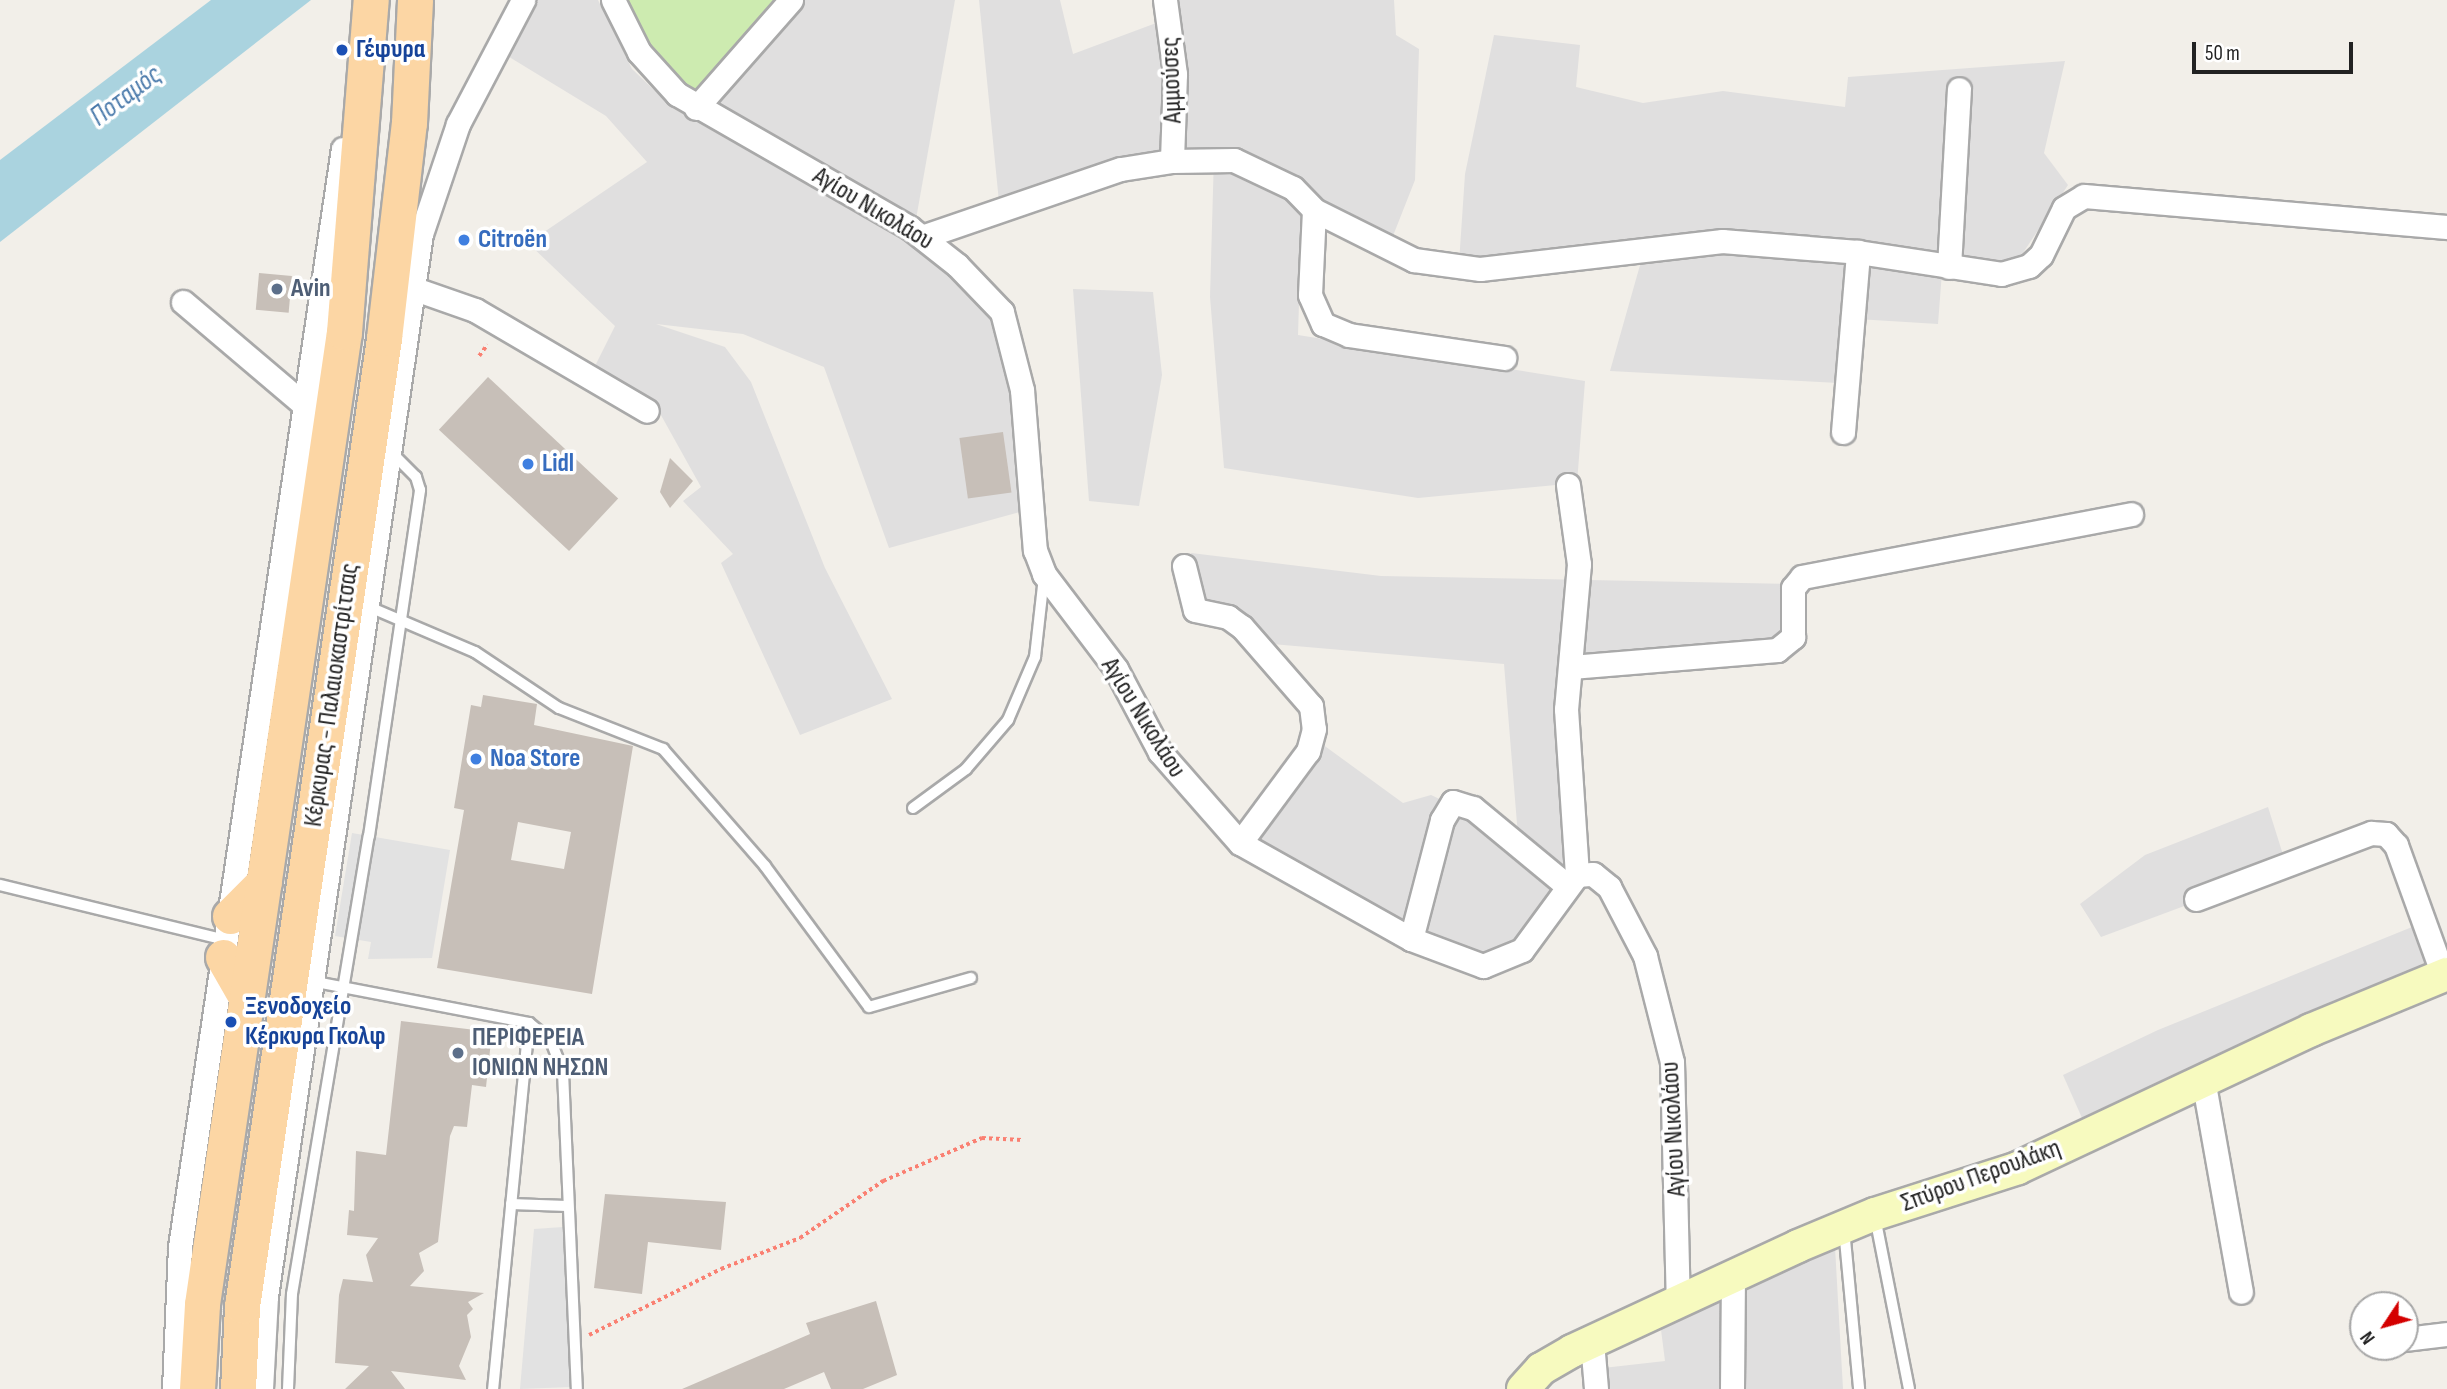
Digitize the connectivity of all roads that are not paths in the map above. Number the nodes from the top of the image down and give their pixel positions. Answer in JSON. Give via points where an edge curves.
{"nodes":[{"id":1,"x":415,"y":0,"type":"edge"},
{"id":2,"x":523,"y":0,"type":"edge"},
{"id":3,"x":613,"y":0,"type":"edge"},
{"id":4,"x":791,"y":0,"type":"edge"},
{"id":5,"x":1166,"y":0,"type":"edge"},
{"id":6,"x":371,"y":4,"type":"edge"},
{"id":7,"x":367,"y":51,"type":"junction"},
{"id":8,"x":1959,"y":89,"type":"dead end"},
{"id":9,"x":696,"y":108,"type":"junction"},
{"id":10,"x":1172,"y":161,"type":"junction"},
{"id":11,"x":1314,"y":210,"type":"junction"},
{"id":12,"x":2447,"y":227,"type":"edge"},
{"id":13,"x":922,"y":236,"type":"junction"},
{"id":14,"x":352,"y":248,"type":"junction"},
{"id":15,"x":1858,"y":252,"type":"junction"},
{"id":16,"x":1950,"y":267,"type":"junction"},
{"id":17,"x":401,"y":285,"type":"junction"},
{"id":18,"x":183,"y":302,"type":"dead end"},
{"id":19,"x":1504,"y":358,"type":"dead end"},
{"id":20,"x":308,"y":408,"type":"junction"},
{"id":21,"x":647,"y":411,"type":"dead end"},
{"id":22,"x":1843,"y":432,"type":"dead end"},
{"id":23,"x":380,"y":442,"type":"junction"},
{"id":24,"x":1568,"y":485,"type":"dead end"},
{"id":25,"x":2130,"y":514,"type":"dead end"},
{"id":26,"x":1184,"y":566,"type":"dead end"},
{"id":27,"x":1044,"y":574,"type":"junction"},
{"id":28,"x":367,"y":606,"type":"junction"},
{"id":29,"x":401,"y":620,"type":"junction"},
{"id":30,"x":1571,"y":667,"type":"junction"},
{"id":31,"x":913,"y":808,"type":"dead end"},
{"id":32,"x":1240,"y":843,"type":"junction"},
{"id":33,"x":1572,"y":880,"type":"junction"},
{"id":34,"x":264,"y":882,"type":"junction"},
{"id":35,"x":0,"y":885,"type":"edge"},
{"id":36,"x":2196,"y":899,"type":"dead end"},
{"id":37,"x":226,"y":937,"type":"junction"},
{"id":38,"x":1411,"y":939,"type":"junction"},
{"id":39,"x":295,"y":947,"type":"junction"},
{"id":40,"x":2445,"y":975,"type":"edge"},
{"id":41,"x":971,"y":978,"type":"dead end"},
{"id":42,"x":313,"y":986,"type":"junction"},
{"id":43,"x":344,"y":990,"type":"junction"},
{"id":44,"x":247,"y":999,"type":"junction"},
{"id":45,"x":529,"y":1023,"type":"junction"},
{"id":46,"x":2203,"y":1080,"type":"junction"},
{"id":47,"x":511,"y":1204,"type":"junction"},
{"id":48,"x":568,"y":1206,"type":"junction"},
{"id":49,"x":1875,"y":1214,"type":"junction"},
{"id":50,"x":1844,"y":1226,"type":"junction"},
{"id":51,"x":1733,"y":1277,"type":"junction"},
{"id":52,"x":2241,"y":1292,"type":"dead end"},
{"id":53,"x":1678,"y":1303,"type":"junction"},
{"id":54,"x":2447,"y":1334,"type":"edge"},
{"id":55,"x":2419,"y":1337,"type":"edge"},
{"id":56,"x":1592,"y":1342,"type":"junction"},
{"id":57,"x":174,"y":1389,"type":"edge"},
{"id":58,"x":197,"y":1389,"type":"edge"},
{"id":59,"x":238,"y":1389,"type":"edge"},
{"id":60,"x":261,"y":1389,"type":"edge"},
{"id":61,"x":288,"y":1389,"type":"edge"},
{"id":62,"x":493,"y":1389,"type":"edge"},
{"id":63,"x":577,"y":1389,"type":"edge"},
{"id":64,"x":1523,"y":1389,"type":"edge"},
{"id":65,"x":1596,"y":1389,"type":"edge"},
{"id":66,"x":1732,"y":1389,"type":"edge"},
{"id":67,"x":1859,"y":1389,"type":"edge"},
{"id":68,"x":1909,"y":1389,"type":"edge"}],
"edges":[{"from":1,"to":17,"type":"main road","name":"Κέρκυρας - Παλαιοκαστρίτσας"},
{"from":2,"to":17,"type":"street","via":[[458,124]]},
{"from":3,"to":9,"type":"street","name":"Αγίου Νικολάου","via":[[650,68]]},
{"from":4,"to":9,"type":"street"},
{"from":5,"to":10,"type":"street","name":"Αμμούσες","via":[[1175,74]]},
{"from":6,"to":7,"type":"main road","name":"Κέρκυρας - Παλαιοκαστρίτσας"},
{"from":7,"to":14,"type":"main road","name":"Κέρκυρας - Παλαιοκαστρίτσας"},
{"from":7,"to":20,"type":"street","via":[[346,124]]},
{"from":8,"to":16,"type":"street"},
{"from":9,"to":13,"type":"street","name":"Αγίου Νικολάου"},
{"from":10,"to":11,"type":"street","via":[[1234,160],[1265,170]]},
{"from":10,"to":13,"type":"street","via":[[1121,169]]},
{"from":11,"to":15,"type":"street","via":[[1386,249],[1449,268],[1526,267],[1722,241]]},
{"from":11,"to":19,"type":"street","via":[[1310,295],[1323,324],[1349,335]]},
{"from":12,"to":16,"type":"street","via":[[2084,196],[2064,208],[2041,255],[2029,266],[2001,274]]},
{"from":13,"to":27,"type":"street","name":"Αγίου Νικολάου","via":[[975,282],[1008,322],[1022,390],[1035,550]]},
{"from":14,"to":17,"type":"main road"},
{"from":14,"to":34,"type":"main road","name":"Κέρκυρας - Παλαιοκαστρίτσας"},
{"from":15,"to":16,"type":"street"},
{"from":15,"to":22,"type":"street"},
{"from":17,"to":21,"type":"street","via":[[475,310]]},
{"from":17,"to":23,"type":"main road","name":"Κέρκυρας - Παλαιοκαστρίτσας"},
{"from":18,"to":20,"type":"street"},
{"from":20,"to":37,"type":"street"},
{"from":23,"to":28,"type":"street"},
{"from":23,"to":29,"type":"lane","via":[[419,486]]},
{"from":23,"to":39,"type":"main road","name":"Κέρκυρας - Παλαιοκαστρίτσας"},
{"from":24,"to":30,"type":"street","via":[[1578,564]]},
{"from":25,"to":30,"type":"street","via":[[1802,577],[1793,588],[1793,637],[1777,650]]},
{"from":26,"to":32,"type":"street","via":[[1195,610],[1228,617],[1242,627],[1311,706],[1314,729],[1308,751]]},
{"from":27,"to":31,"type":"lane","via":[[1034,657],[1013,710],[966,769]]},
{"from":27,"to":32,"type":"street","name":"Αγίου Νικολάου","via":[[1116,669],[1160,752]]},
{"from":28,"to":29,"type":"lane"},
{"from":28,"to":42,"type":"street"},
{"from":29,"to":41,"type":"lane","via":[[475,652],[559,708],[663,749],[765,866],[869,1007]]},
{"from":29,"to":43,"type":"lane"},
{"from":30,"to":33,"type":"street","via":[[1566,709]]},
{"from":32,"to":38,"type":"street","name":"Αγίου Νικολάου"},
{"from":33,"to":38,"type":"street","name":"Αγίου Νικολάου","via":[[1529,943],[1495,965],[1465,962]]},
{"from":33,"to":38,"type":"street","via":[[1473,808],[1453,802],[1442,820]]},
{"from":33,"to":53,"type":"street","name":"Αγίου Νικολάου","via":[[1593,874],[1609,887],[1645,956],[1658,998],[1676,1089]]},
{"from":34,"to":37,"type":"main road"},
{"from":34,"to":44,"type":"main road","name":"Κέρκυρας - Παλαιοκαστρίτσας"},
{"from":35,"to":37,"type":"lane"},
{"from":36,"to":40,"type":"street","via":[[2371,834],[2386,834],[2396,845]]},
{"from":37,"to":44,"type":"main road"},
{"from":37,"to":57,"type":"street","via":[[180,1247]]},
{"from":39,"to":42,"type":"lane"},
{"from":39,"to":59,"type":"main road","name":"Κέρκυρας - Παλαιοκαστρίτσας","via":[[243,1306]]},
{"from":40,"to":46,"type":"street","name":"Σπύρου Περουλάκη"},
{"from":42,"to":43,"type":"lane"},
{"from":42,"to":60,"type":"street","via":[[266,1296]]},
{"from":43,"to":45,"type":"lane"},
{"from":43,"to":61,"type":"lane","via":[[292,1294]]},
{"from":44,"to":58,"type":"main road","name":"Κέρκυρας - Παλαιοκαστρίτσας","via":[[202,1304]]},
{"from":45,"to":47,"type":"lane"},
{"from":45,"to":48,"type":"lane","via":[[551,1041],[563,1072]]},
{"from":46,"to":49,"type":"street","name":"Σπύρου Περουλάκη","via":[[2018,1168]]},
{"from":46,"to":52,"type":"street"},
{"from":47,"to":48,"type":"lane"},
{"from":47,"to":62,"type":"lane"},
{"from":48,"to":63,"type":"lane"},
{"from":49,"to":50,"type":"street","name":"Σπύρου Περουλάκη"},
{"from":49,"to":68,"type":"lane"},
{"from":50,"to":51,"type":"street","name":"Σπύρου Περουλάκη"},
{"from":50,"to":67,"type":"lane"},
{"from":51,"to":53,"type":"street","name":"Σπύρου Περουλάκη"},
{"from":51,"to":66,"type":"street"},
{"from":53,"to":56,"type":"street","name":"Σπύρου Περουλάκη"},
{"from":54,"to":55,"type":"street"},
{"from":56,"to":64,"type":"street","name":"Σπύρου Περουλάκη","via":[[1541,1368]]},
{"from":56,"to":65,"type":"street"}]}
